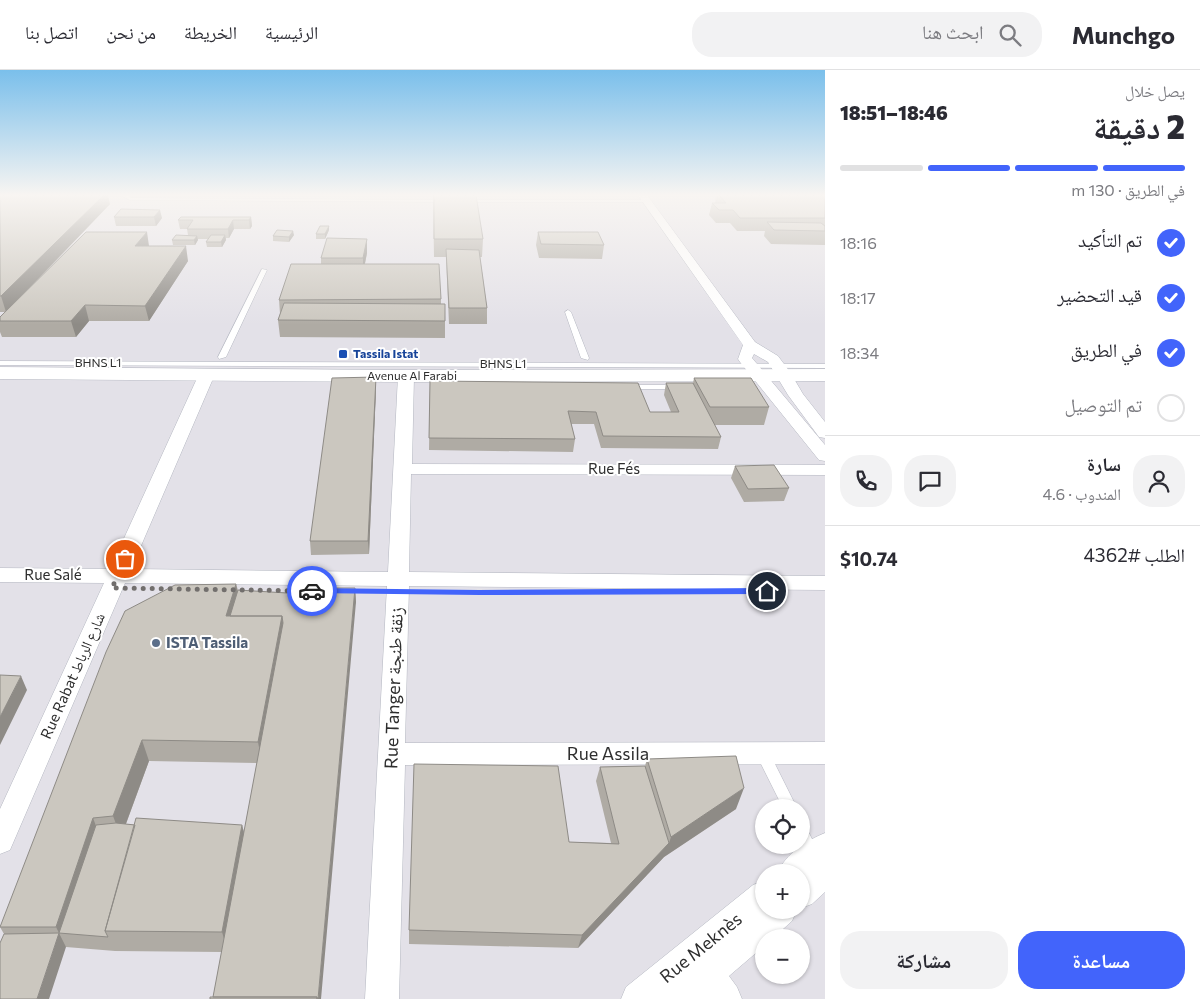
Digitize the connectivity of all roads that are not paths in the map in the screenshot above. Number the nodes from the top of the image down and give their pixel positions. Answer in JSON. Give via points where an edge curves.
{"nodes":[{"id":1,"x":670,"y":238,"type":"edge"},
{"id":2,"x":264,"y":270,"type":"dead end"},
{"id":3,"x":568,"y":312,"type":"dead end"},
{"id":4,"x":0,"y":356,"type":"edge"},
{"id":5,"x":222,"y":357,"type":"junction"},
{"id":6,"x":585,"y":358,"type":"junction"},
{"id":7,"x":825,"y":358,"type":"edge"},
{"id":8,"x":0,"y":362,"type":"edge"},
{"id":9,"x":751,"y":362,"type":"junction"},
{"id":10,"x":825,"y":365,"type":"edge"},
{"id":11,"x":778,"y":366,"type":"junction"},
{"id":12,"x":0,"y":373,"type":"edge"},
{"id":13,"x":207,"y":374,"type":"junction"},
{"id":14,"x":825,"y":375,"type":"edge"},
{"id":15,"x":406,"y":376,"type":"junction"},
{"id":16,"x":619,"y":387,"type":"edge"},
{"id":17,"x":688,"y":387,"type":"edge"},
{"id":18,"x":825,"y":433,"type":"edge"},
{"id":19,"x":825,"y":456,"type":"edge"},
{"id":20,"x":402,"y":469,"type":"junction"},
{"id":21,"x":825,"y":470,"type":"edge"},
{"id":22,"x":0,"y":575,"type":"edge"},
{"id":23,"x":115,"y":582,"type":"junction"},
{"id":24,"x":825,"y":582,"type":"edge"},
{"id":25,"x":398,"y":585,"type":"junction"},
{"id":26,"x":0,"y":588,"type":"edge"},
{"id":27,"x":825,"y":591,"type":"edge"},
{"id":28,"x":825,"y":753,"type":"edge"},
{"id":29,"x":391,"y":754,"type":"junction"},
{"id":30,"x":763,"y":754,"type":"junction"},
{"id":31,"x":786,"y":799,"type":"edge"},
{"id":32,"x":0,"y":841,"type":"edge"},
{"id":33,"x":755,"y":909,"type":"edge"},
{"id":34,"x":771,"y":919,"type":"edge"},
{"id":35,"x":708,"y":976,"type":"edge"},
{"id":36,"x":382,"y":999,"type":"edge"},
{"id":37,"x":638,"y":999,"type":"edge"},
{"id":38,"x":676,"y":999,"type":"edge"}],
"edges":[{"from":1,"to":9,"type":"street"},
{"from":2,"to":5,"type":"lane"},
{"from":3,"to":6,"type":"lane"},
{"from":4,"to":5,"type":"street","name":"Avenue Al Farabi"},
{"from":5,"to":6,"type":"street","name":"Avenue Al Farabi"},
{"from":6,"to":9,"type":"street","name":"Avenue Al Farabi"},
{"from":7,"to":11,"type":"street","name":"Avenue Al Farabi"},
{"from":8,"to":9,"type":"lane","name":"BHNS L1"},
{"from":9,"to":11,"type":"street","name":"Avenue Al Farabi"},
{"from":9,"to":11,"type":"street"},
{"from":9,"to":15,"type":"street","name":"Avenue Al Farabi","via":[[726,380],[449,380]]},
{"from":9,"to":19,"type":"street"},
{"from":10,"to":11,"type":"lane"},
{"from":11,"to":14,"type":"street","name":"Avenue Al Farabi"},
{"from":11,"to":18,"type":"street"},
{"from":12,"to":13,"type":"street","name":"Avenue Al Farabi"},
{"from":13,"to":15,"type":"street","name":"Avenue Al Farabi"},
{"from":13,"to":23,"type":"street","name":"Rue Rabat شارع الرباط"},
{"from":15,"to":20,"type":"street","name":"Rue Tanger زنقة طنجة"},
{"from":16,"to":17,"type":"lane"},
{"from":20,"to":21,"type":"street","name":"Rue Fés"},
{"from":20,"to":25,"type":"street","name":"Rue Tanger زنقة طنجة"},
{"from":22,"to":23,"type":"street","name":"Rue Salé"},
{"from":23,"to":25,"type":"street","name":"Rue Salé"},
{"from":23,"to":26,"type":"street","name":"Rue Salé"},
{"from":23,"to":32,"type":"street","name":"Rue Rabat شارع الرباط"},
{"from":24,"to":25,"type":"street","name":"Rue Salé"},
{"from":25,"to":27,"type":"street","name":"Rue Salé"},
{"from":25,"to":29,"type":"street","name":"Rue Tanger زنقة طنجة"},
{"from":28,"to":30,"type":"street","name":"Rue Assila"},
{"from":29,"to":30,"type":"street","name":"Rue Assila"},
{"from":29,"to":36,"type":"street","name":"Rue Tanger زنقة طنجة"},
{"from":30,"to":31,"type":"lane"},
{"from":33,"to":35,"type":"street","name":"Rue Meknès"},
{"from":34,"to":35,"type":"street","name":"Rue Meknès"},
{"from":35,"to":37,"type":"street","name":"Rue Meknès"},
{"from":35,"to":38,"type":"street","name":"Rue Meknès"}]}
